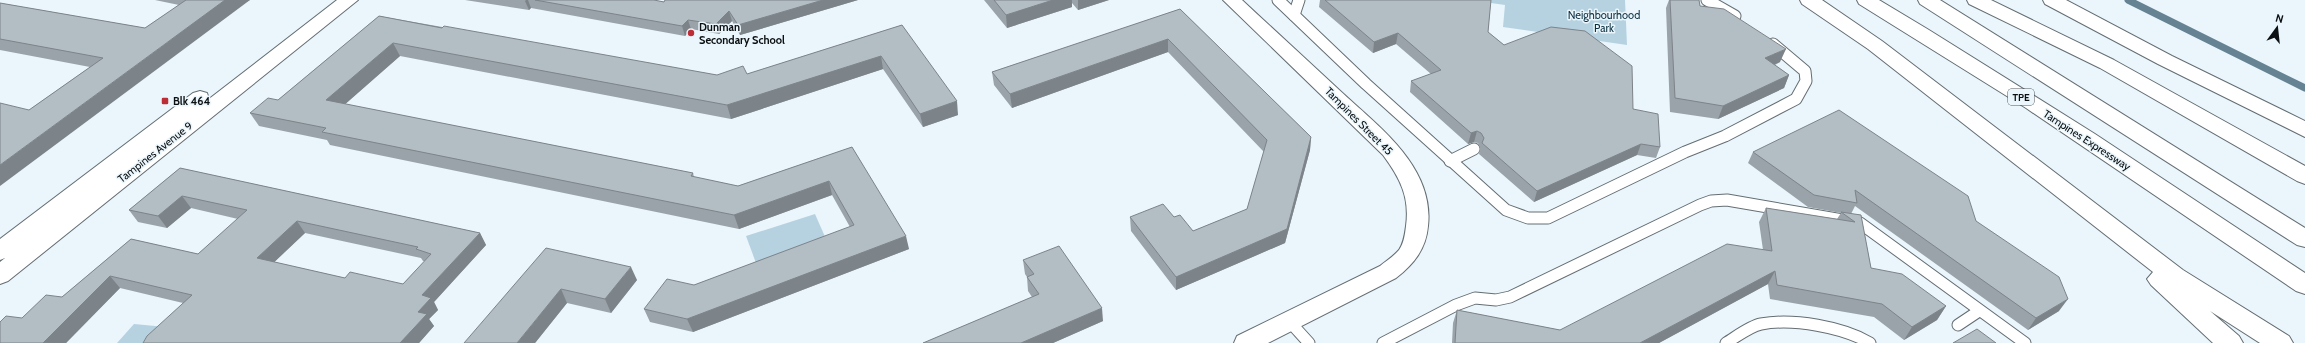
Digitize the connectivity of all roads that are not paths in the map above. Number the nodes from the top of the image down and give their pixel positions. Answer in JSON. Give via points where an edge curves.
{"nodes":[{"id":1,"x":328,"y":0,"type":"edge"},
{"id":2,"x":348,"y":0,"type":"edge"},
{"id":3,"x":1232,"y":0,"type":"edge"},
{"id":4,"x":1278,"y":0,"type":"edge"},
{"id":5,"x":1300,"y":0,"type":"edge"},
{"id":6,"x":1707,"y":0,"type":"edge"},
{"id":7,"x":1809,"y":0,"type":"edge"},
{"id":8,"x":1866,"y":0,"type":"edge"},
{"id":9,"x":1927,"y":0,"type":"edge"},
{"id":10,"x":1976,"y":0,"type":"edge"},
{"id":11,"x":2052,"y":0,"type":"edge"},
{"id":12,"x":1294,"y":15,"type":"junction"},
{"id":13,"x":1746,"y":24,"type":"edge"},
{"id":14,"x":1765,"y":38,"type":"edge"},
{"id":15,"x":2296,"y":126,"type":"edge"},
{"id":16,"x":2305,"y":136,"type":"edge"},
{"id":17,"x":1474,"y":149,"type":"dead end"},
{"id":18,"x":1450,"y":161,"type":"junction"},
{"id":19,"x":2040,"y":170,"type":"junction"},
{"id":20,"x":2305,"y":176,"type":"edge"},
{"id":21,"x":2305,"y":239,"type":"edge"},
{"id":22,"x":0,"y":251,"type":"edge"},
{"id":23,"x":0,"y":275,"type":"edge"},
{"id":24,"x":2305,"y":285,"type":"edge"},
{"id":25,"x":1979,"y":311,"type":"junction"},
{"id":26,"x":1290,"y":322,"type":"junction"},
{"id":27,"x":1958,"y":325,"type":"dead end"},
{"id":28,"x":1246,"y":343,"type":"edge"},
{"id":29,"x":1309,"y":343,"type":"edge"},
{"id":30,"x":1383,"y":343,"type":"edge"},
{"id":31,"x":1726,"y":343,"type":"edge"},
{"id":32,"x":1870,"y":343,"type":"edge"},
{"id":33,"x":2025,"y":343,"type":"edge"},
{"id":34,"x":2230,"y":343,"type":"edge"},
{"id":35,"x":2280,"y":343,"type":"edge"}],
"edges":[{"from":1,"to":22,"type":"main road","name":"Tampines Avenue 9"},
{"from":2,"to":23,"type":"main road","name":"Tampines Avenue 9"},
{"from":3,"to":26,"type":"street","name":"Tampines Street 45","via":[[1390,150],[1406,172],[1418,200],[1416,239],[1405,258],[1388,272]]},
{"from":4,"to":12,"type":"lane"},
{"from":5,"to":12,"type":"lane"},
{"from":6,"to":13,"type":"lane"},
{"from":7,"to":19,"type":"main road","via":[[1875,45]]},
{"from":8,"to":24,"type":"main road","name":"Tampines Expressway","number":"TPE","via":[[2175,196]]},
{"from":9,"to":21,"type":"main road"},
{"from":10,"to":20,"type":"main road","via":[[2107,64]]},
{"from":11,"to":15,"type":"main road"},
{"from":12,"to":18,"type":"lane"},
{"from":14,"to":18,"type":"lane","via":[[1805,71],[1806,81],[1796,99],[1725,136],[1685,152],[1548,218],[1528,218],[1506,210]]},
{"from":15,"to":16,"type":"main road"},
{"from":17,"to":18,"type":"lane"},
{"from":19,"to":34,"type":"main road"},
{"from":19,"to":35,"type":"main road","via":[[2175,276]]},
{"from":25,"to":27,"type":"lane"},
{"from":25,"to":30,"type":"lane","via":[[1860,223],[1727,200],[1711,201],[1510,297],[1496,300],[1475,298],[1456,305]]},
{"from":25,"to":33,"type":"lane"},
{"from":26,"to":28,"type":"street","name":"Tampines Street 45"},
{"from":26,"to":29,"type":"lane"},
{"from":31,"to":32,"type":"lane","via":[[1760,324],[1795,322],[1818,325]]}]}
